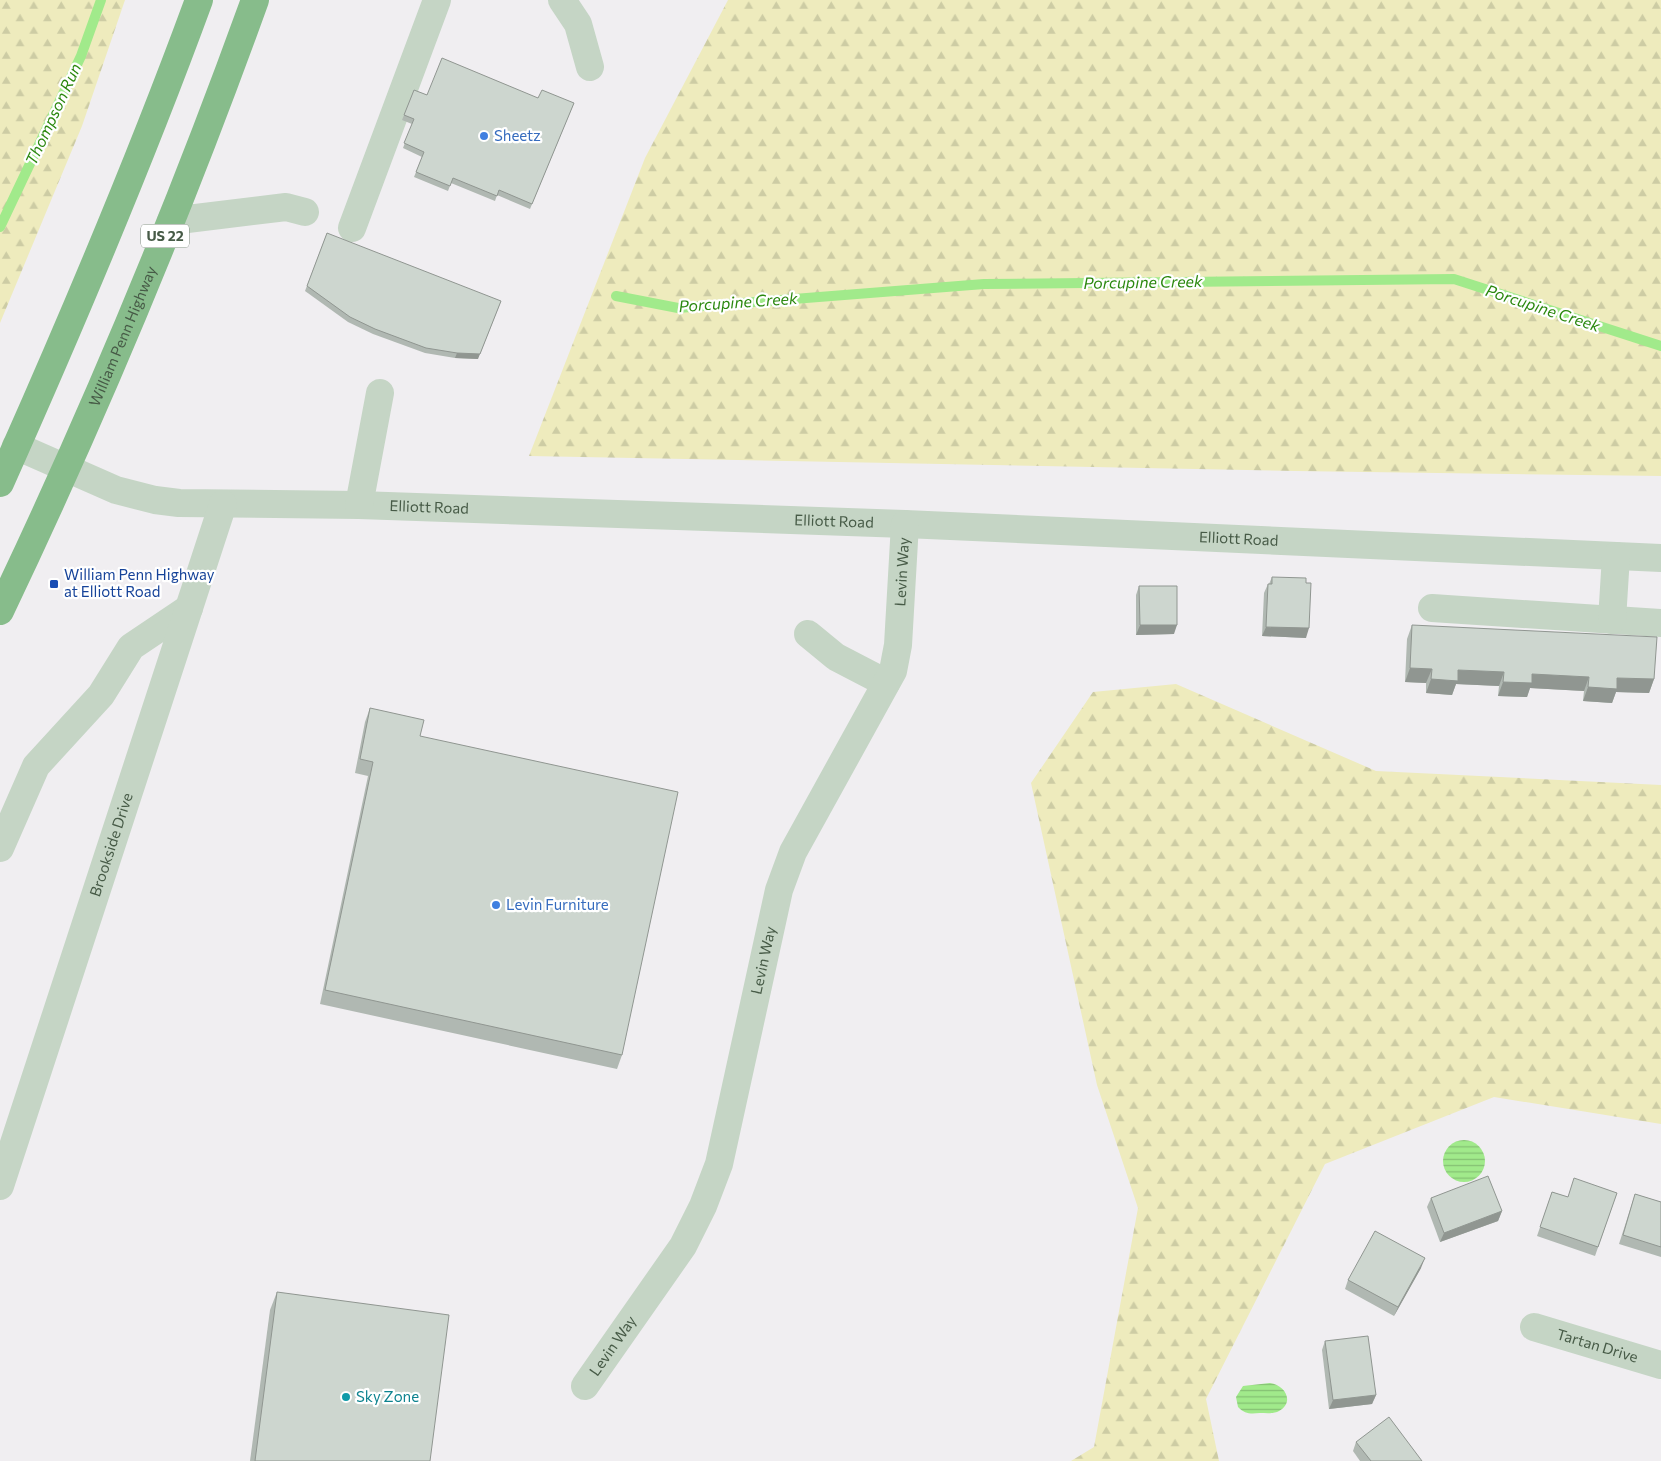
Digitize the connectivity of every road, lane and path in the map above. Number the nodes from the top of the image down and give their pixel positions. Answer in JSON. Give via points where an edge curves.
{"nodes":[{"id":1,"x":199,"y":0,"type":"edge"},
{"id":2,"x":256,"y":0,"type":"edge"},
{"id":3,"x":437,"y":0,"type":"edge"},
{"id":4,"x":562,"y":0,"type":"edge"},
{"id":5,"x":590,"y":67,"type":"dead end"},
{"id":6,"x":305,"y":212,"type":"dead end"},
{"id":7,"x":171,"y":221,"type":"junction"},
{"id":8,"x":352,"y":228,"type":"dead end"},
{"id":9,"x":380,"y":393,"type":"dead end"},
{"id":10,"x":16,"y":446,"type":"junction"},
{"id":11,"x":66,"y":468,"type":"junction"},
{"id":12,"x":0,"y":483,"type":"edge"},
{"id":13,"x":223,"y":504,"type":"junction"},
{"id":14,"x":359,"y":505,"type":"junction"},
{"id":15,"x":905,"y":524,"type":"junction"},
{"id":16,"x":1616,"y":556,"type":"junction"},
{"id":17,"x":1661,"y":558,"type":"edge"},
{"id":18,"x":189,"y":608,"type":"junction"},
{"id":19,"x":1432,"y":608,"type":"dead end"},
{"id":20,"x":0,"y":611,"type":"edge"},
{"id":21,"x":1612,"y":620,"type":"junction"},
{"id":22,"x":1661,"y":623,"type":"edge"},
{"id":23,"x":808,"y":634,"type":"dead end"},
{"id":24,"x":886,"y":683,"type":"junction"},
{"id":25,"x":0,"y":848,"type":"edge"},
{"id":26,"x":0,"y":1186,"type":"edge"},
{"id":27,"x":1534,"y":1327,"type":"dead end"},
{"id":28,"x":1661,"y":1365,"type":"edge"},
{"id":29,"x":584,"y":1386,"type":"dead end"}],
"edges":[{"from":1,"to":10,"type":"highway","via":[[108,236]]},
{"from":2,"to":7,"type":"highway","name":"William Penn Highway","number":"US 22"},
{"from":3,"to":8,"type":"street"},
{"from":4,"to":5,"type":"street","via":[[578,24]]},
{"from":6,"to":7,"type":"street","via":[[286,207]]},
{"from":7,"to":11,"type":"highway","name":"William Penn Highway","number":"US 22"},
{"from":9,"to":14,"type":"street"},
{"from":10,"to":11,"type":"street","name":"Elliott Road"},
{"from":10,"to":12,"type":"highway"},
{"from":11,"to":13,"type":"street","name":"Elliott Road","via":[[116,490],[148,499]]},
{"from":11,"to":20,"type":"highway","name":"William Penn Highway","number":"US 22"},
{"from":13,"to":14,"type":"street","name":"Elliott Road"},
{"from":13,"to":18,"type":"street","name":"Brookside Drive"},
{"from":14,"to":15,"type":"street","name":"Elliott Road"},
{"from":15,"to":16,"type":"street","name":"Elliott Road"},
{"from":15,"to":24,"type":"street","name":"Levin Way","via":[[898,645],[893,671]]},
{"from":16,"to":17,"type":"street","name":"Elliott Road"},
{"from":16,"to":21,"type":"street"},
{"from":18,"to":25,"type":"street","via":[[131,647],[101,695],[36,766]]},
{"from":18,"to":26,"type":"street","name":"Brookside Drive"},
{"from":19,"to":21,"type":"street"},
{"from":21,"to":22,"type":"street"},
{"from":23,"to":24,"type":"street","via":[[836,657]]},
{"from":24,"to":29,"type":"street","name":"Levin Way","via":[[793,852],[782,882],[719,1164],[703,1206],[683,1246]]},
{"from":27,"to":28,"type":"street","name":"Tartan Drive"}]}
